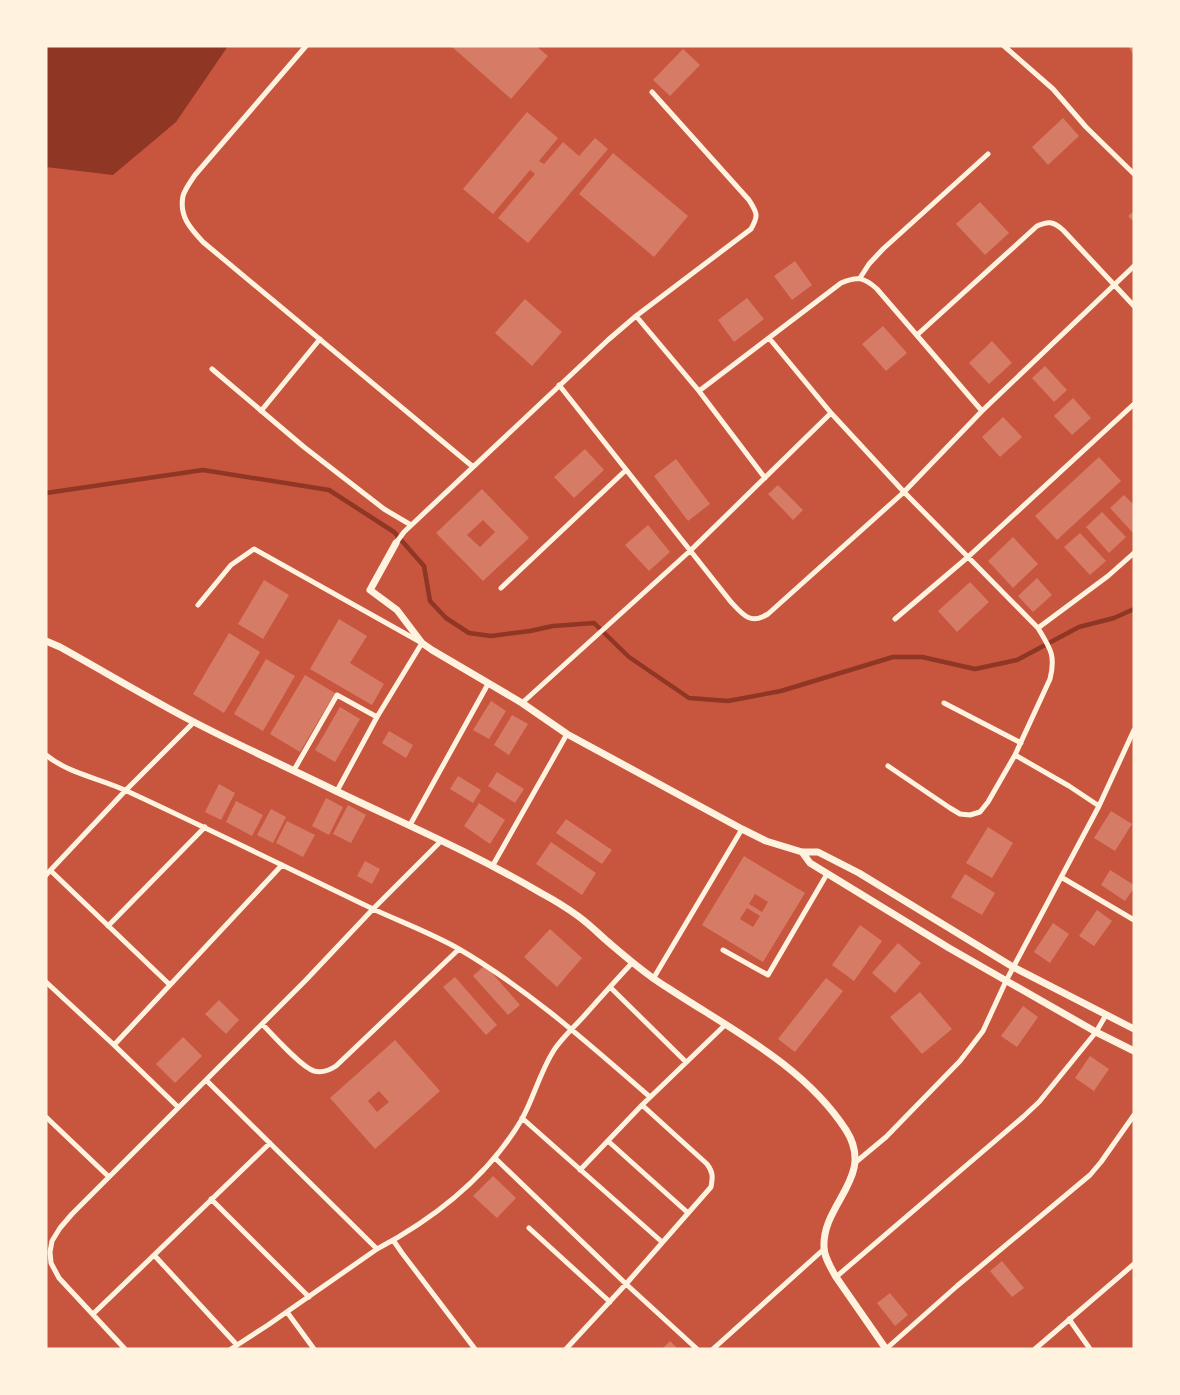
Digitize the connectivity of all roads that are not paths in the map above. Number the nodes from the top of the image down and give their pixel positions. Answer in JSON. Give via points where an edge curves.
{"nodes":[{"id":1,"x":306,"y":46,"type":"edge"},
{"id":2,"x":1004,"y":46,"type":"edge"},
{"id":3,"x":652,"y":92,"type":"dead end"},
{"id":4,"x":988,"y":154,"type":"dead end"},
{"id":5,"x":1134,"y":174,"type":"edge"},
{"id":6,"x":1134,"y":266,"type":"edge"},
{"id":7,"x":860,"y":278,"type":"junction"},
{"id":8,"x":1115,"y":285,"type":"junction"},
{"id":9,"x":1134,"y":306,"type":"edge"},
{"id":10,"x":636,"y":316,"type":"junction"},
{"id":11,"x":916,"y":335,"type":"junction"},
{"id":12,"x":769,"y":338,"type":"junction"},
{"id":13,"x":320,"y":339,"type":"junction"},
{"id":14,"x":212,"y":369,"type":"dead end"},
{"id":15,"x":559,"y":385,"type":"junction"},
{"id":16,"x":699,"y":391,"type":"junction"},
{"id":17,"x":1134,"y":404,"type":"edge"},
{"id":18,"x":261,"y":411,"type":"junction"},
{"id":19,"x":982,"y":411,"type":"junction"},
{"id":20,"x":831,"y":413,"type":"junction"},
{"id":21,"x":472,"y":466,"type":"junction"},
{"id":22,"x":626,"y":470,"type":"junction"},
{"id":23,"x":765,"y":478,"type":"junction"},
{"id":24,"x":904,"y":492,"type":"junction"},
{"id":25,"x":411,"y":525,"type":"junction"},
{"id":26,"x":396,"y":543,"type":"joint"},
{"id":27,"x":691,"y":550,"type":"junction"},
{"id":28,"x":1134,"y":553,"type":"edge"},
{"id":29,"x":968,"y":557,"type":"junction"},
{"id":30,"x":500,"y":588,"type":"dead end"},
{"id":31,"x":198,"y":605,"type":"dead end"},
{"id":32,"x":895,"y":619,"type":"dead end"},
{"id":33,"x":1039,"y":630,"type":"junction"},
{"id":34,"x":46,"y":641,"type":"edge"},
{"id":35,"x":422,"y":643,"type":"junction"},
{"id":36,"x":488,"y":684,"type":"junction"},
{"id":37,"x":944,"y":703,"type":"dead end"},
{"id":38,"x":522,"y":704,"type":"junction"},
{"id":39,"x":378,"y":717,"type":"junction"},
{"id":40,"x":194,"y":722,"type":"junction"},
{"id":41,"x":1134,"y":730,"type":"edge"},
{"id":42,"x":567,"y":734,"type":"junction"},
{"id":43,"x":1021,"y":743,"type":"junction"},
{"id":44,"x":46,"y":755,"type":"edge"},
{"id":45,"x":1014,"y":755,"type":"junction"},
{"id":46,"x":888,"y":766,"type":"dead end"},
{"id":47,"x":294,"y":770,"type":"junction"},
{"id":48,"x":126,"y":790,"type":"junction"},
{"id":49,"x":337,"y":791,"type":"junction"},
{"id":50,"x":1099,"y":806,"type":"junction"},
{"id":51,"x":410,"y":825,"type":"junction"},
{"id":52,"x":205,"y":827,"type":"junction"},
{"id":53,"x":742,"y":829,"type":"junction"},
{"id":54,"x":441,"y":841,"type":"junction"},
{"id":55,"x":802,"y":852,"type":"junction"},
{"id":56,"x":282,"y":865,"type":"junction"},
{"id":57,"x":493,"y":865,"type":"junction"},
{"id":58,"x":52,"y":870,"type":"junction"},
{"id":59,"x":826,"y":874,"type":"junction"},
{"id":60,"x":46,"y":875,"type":"edge"},
{"id":61,"x":1061,"y":877,"type":"junction"},
{"id":62,"x":373,"y":909,"type":"junction"},
{"id":63,"x":1134,"y":912,"type":"edge"},
{"id":64,"x":1132,"y":919,"type":"edge"},
{"id":65,"x":108,"y":926,"type":"junction"},
{"id":66,"x":459,"y":949,"type":"junction"},
{"id":67,"x":723,"y":950,"type":"dead end"},
{"id":68,"x":632,"y":963,"type":"junction"},
{"id":69,"x":1014,"y":967,"type":"junction"},
{"id":70,"x":653,"y":979,"type":"junction"},
{"id":71,"x":1006,"y":981,"type":"junction"},
{"id":72,"x":46,"y":982,"type":"edge"},
{"id":73,"x":170,"y":985,"type":"junction"},
{"id":74,"x":610,"y":987,"type":"junction"},
{"id":75,"x":1106,"y":1015,"type":"junction"},
{"id":76,"x":262,"y":1024,"type":"junction"},
{"id":77,"x":726,"y":1024,"type":"junction"},
{"id":78,"x":572,"y":1028,"type":"junction"},
{"id":79,"x":1134,"y":1029,"type":"edge"},
{"id":80,"x":1096,"y":1032,"type":"junction"},
{"id":81,"x":114,"y":1045,"type":"junction"},
{"id":82,"x":1134,"y":1051,"type":"edge"},
{"id":83,"x":686,"y":1062,"type":"junction"},
{"id":84,"x":206,"y":1080,"type":"junction"},
{"id":85,"x":650,"y":1098,"type":"junction"},
{"id":86,"x":642,"y":1105,"type":"junction"},
{"id":87,"x":178,"y":1108,"type":"junction"},
{"id":88,"x":1134,"y":1115,"type":"edge"},
{"id":89,"x":46,"y":1117,"type":"edge"},
{"id":90,"x":522,"y":1118,"type":"junction"},
{"id":91,"x":608,"y":1140,"type":"junction"},
{"id":92,"x":270,"y":1143,"type":"junction"},
{"id":93,"x":495,"y":1158,"type":"junction"},
{"id":94,"x":856,"y":1162,"type":"junction"},
{"id":95,"x":580,"y":1170,"type":"junction"},
{"id":96,"x":109,"y":1177,"type":"junction"},
{"id":97,"x":211,"y":1199,"type":"junction"},
{"id":98,"x":687,"y":1212,"type":"junction"},
{"id":99,"x":529,"y":1228,"type":"dead end"},
{"id":100,"x":393,"y":1240,"type":"junction"},
{"id":101,"x":662,"y":1242,"type":"junction"},
{"id":102,"x":824,"y":1248,"type":"junction"},
{"id":103,"x":377,"y":1249,"type":"junction"},
{"id":104,"x":154,"y":1256,"type":"junction"},
{"id":105,"x":1134,"y":1264,"type":"edge"},
{"id":106,"x":836,"y":1277,"type":"junction"},
{"id":107,"x":626,"y":1284,"type":"junction"},
{"id":108,"x":309,"y":1297,"type":"junction"},
{"id":109,"x":610,"y":1302,"type":"junction"},
{"id":110,"x":287,"y":1312,"type":"junction"},
{"id":111,"x":93,"y":1314,"type":"junction"},
{"id":112,"x":1069,"y":1319,"type":"junction"},
{"id":113,"x":237,"y":1345,"type":"junction"},
{"id":114,"x":125,"y":1349,"type":"edge"},
{"id":115,"x":231,"y":1349,"type":"edge"},
{"id":116,"x":314,"y":1349,"type":"edge"},
{"id":117,"x":476,"y":1349,"type":"edge"},
{"id":118,"x":566,"y":1349,"type":"edge"},
{"id":119,"x":698,"y":1349,"type":"edge"},
{"id":120,"x":713,"y":1349,"type":"edge"},
{"id":121,"x":886,"y":1349,"type":"edge"},
{"id":122,"x":1035,"y":1349,"type":"edge"},
{"id":123,"x":1090,"y":1349,"type":"edge"}],
"edges":[{"from":1,"to":13,"type":"street","via":[[195,175],[183,195],[182,213],[203,242]]},
{"from":2,"to":5,"type":"street","via":[[1053,89]]},
{"from":3,"to":10,"type":"street","via":[[749,200],[757,219],[751,229]]},
{"from":4,"to":7,"type":"street","via":[[883,249]]},
{"from":6,"to":8,"type":"street"},
{"from":7,"to":11,"type":"street","via":[[876,289]]},
{"from":7,"to":12,"type":"street","via":[[840,283]]},
{"from":8,"to":9,"type":"street"},
{"from":8,"to":11,"type":"street","via":[[1063,230],[1054,222],[1046,222],[1037,226]]},
{"from":8,"to":19,"type":"street"},
{"from":10,"to":15,"type":"street"},
{"from":10,"to":16,"type":"street"},
{"from":11,"to":19,"type":"street"},
{"from":12,"to":16,"type":"street"},
{"from":12,"to":20,"type":"street"},
{"from":13,"to":18,"type":"street"},
{"from":13,"to":21,"type":"street"},
{"from":14,"to":18,"type":"street"},
{"from":15,"to":21,"type":"street"},
{"from":15,"to":22,"type":"street"},
{"from":16,"to":23,"type":"street"},
{"from":17,"to":29,"type":"street"},
{"from":18,"to":25,"type":"street","via":[[384,509]]},
{"from":19,"to":24,"type":"street"},
{"from":20,"to":23,"type":"street"},
{"from":20,"to":24,"type":"street"},
{"from":21,"to":25,"type":"street"},
{"from":22,"to":27,"type":"street"},
{"from":22,"to":30,"type":"street"},
{"from":23,"to":27,"type":"street"},
{"from":24,"to":27,"type":"street","via":[[760,619],[742,614]]},
{"from":24,"to":29,"type":"street"},
{"from":25,"to":26,"type":"street"},
{"from":26,"to":35,"type":"street","via":[[370,590],[397,610]]},
{"from":27,"to":38,"type":"street"},
{"from":28,"to":33,"type":"street"},
{"from":29,"to":32,"type":"street"},
{"from":29,"to":33,"type":"street"},
{"from":31,"to":35,"type":"street","via":[[231,565],[254,549]]},
{"from":33,"to":43,"type":"street","via":[[1050,649],[1054,666]]},
{"from":34,"to":40,"type":"street"},
{"from":35,"to":36,"type":"street"},
{"from":35,"to":39,"type":"street"},
{"from":36,"to":38,"type":"street"},
{"from":36,"to":51,"type":"street"},
{"from":37,"to":43,"type":"street"},
{"from":38,"to":42,"type":"street"},
{"from":39,"to":47,"type":"street","via":[[338,695]]},
{"from":39,"to":49,"type":"street"},
{"from":40,"to":47,"type":"street"},
{"from":40,"to":48,"type":"street"},
{"from":41,"to":50,"type":"street"},
{"from":42,"to":53,"type":"street"},
{"from":42,"to":57,"type":"street"},
{"from":43,"to":45,"type":"street"},
{"from":44,"to":48,"type":"street","via":[[77,772]]},
{"from":45,"to":46,"type":"street","via":[[988,802],[980,812],[970,815],[960,814]]},
{"from":45,"to":50,"type":"street"},
{"from":47,"to":49,"type":"street"},
{"from":48,"to":52,"type":"street"},
{"from":48,"to":58,"type":"street"},
{"from":49,"to":51,"type":"street"},
{"from":50,"to":61,"type":"street"},
{"from":51,"to":54,"type":"street"},
{"from":52,"to":56,"type":"street"},
{"from":52,"to":65,"type":"street"},
{"from":53,"to":55,"type":"street","via":[[766,842]]},
{"from":53,"to":70,"type":"street"},
{"from":54,"to":57,"type":"street"},
{"from":54,"to":62,"type":"street"},
{"from":55,"to":59,"type":"street","via":[[810,863]]},
{"from":55,"to":69,"type":"street","via":[[818,852],[859,873]]},
{"from":56,"to":62,"type":"street"},
{"from":56,"to":73,"type":"street"},
{"from":57,"to":68,"type":"street","via":[[578,916]]},
{"from":58,"to":60,"type":"street"},
{"from":58,"to":65,"type":"street"},
{"from":59,"to":67,"type":"street","via":[[768,975]]},
{"from":59,"to":71,"type":"street"},
{"from":61,"to":64,"type":"street"},
{"from":61,"to":69,"type":"street"},
{"from":62,"to":66,"type":"street"},
{"from":62,"to":76,"type":"street"},
{"from":63,"to":64,"type":"street"},
{"from":65,"to":73,"type":"street"},
{"from":66,"to":76,"type":"street","via":[[330,1070],[314,1071],[304,1065]]},
{"from":66,"to":78,"type":"street"},
{"from":68,"to":70,"type":"street"},
{"from":68,"to":74,"type":"street"},
{"from":69,"to":71,"type":"street"},
{"from":69,"to":75,"type":"street"},
{"from":70,"to":77,"type":"street"},
{"from":71,"to":80,"type":"street"},
{"from":71,"to":94,"type":"street","via":[[983,1030],[960,1061],[886,1138]]},
{"from":72,"to":81,"type":"street"},
{"from":73,"to":81,"type":"street"},
{"from":74,"to":78,"type":"street"},
{"from":74,"to":83,"type":"street"},
{"from":75,"to":79,"type":"street"},
{"from":75,"to":80,"type":"street"},
{"from":76,"to":84,"type":"street"},
{"from":77,"to":83,"type":"street"},
{"from":77,"to":94,"type":"street","via":[[800,1077],[822,1100],[849,1135]]},
{"from":78,"to":85,"type":"street"},
{"from":78,"to":90,"type":"street","via":[[544,1067]]},
{"from":80,"to":82,"type":"street"},
{"from":80,"to":106,"type":"street","via":[[1039,1102]]},
{"from":81,"to":87,"type":"street"},
{"from":83,"to":85,"type":"street"},
{"from":84,"to":87,"type":"street"},
{"from":84,"to":92,"type":"street"},
{"from":85,"to":86,"type":"street"},
{"from":86,"to":91,"type":"street"},
{"from":86,"to":98,"type":"street","via":[[712,1171],[710,1187]]},
{"from":87,"to":96,"type":"street"},
{"from":88,"to":121,"type":"street","via":[[1090,1175]]},
{"from":89,"to":96,"type":"street"},
{"from":90,"to":93,"type":"street"},
{"from":90,"to":95,"type":"street"},
{"from":91,"to":95,"type":"street"},
{"from":91,"to":98,"type":"street"},
{"from":92,"to":97,"type":"street"},
{"from":92,"to":103,"type":"street"},
{"from":93,"to":100,"type":"street","via":[[462,1191]]},
{"from":93,"to":107,"type":"street"},
{"from":94,"to":102,"type":"street","via":[[854,1173],[825,1232]]},
{"from":95,"to":101,"type":"street"},
{"from":96,"to":111,"type":"street","via":[[60,1228],[50,1252],[59,1278]]},
{"from":97,"to":104,"type":"street"},
{"from":97,"to":108,"type":"street"},
{"from":98,"to":101,"type":"street"},
{"from":99,"to":109,"type":"street"},
{"from":100,"to":103,"type":"street"},
{"from":100,"to":117,"type":"street"},
{"from":101,"to":107,"type":"street"},
{"from":102,"to":106,"type":"street"},
{"from":102,"to":120,"type":"street"},
{"from":103,"to":108,"type":"street"},
{"from":104,"to":111,"type":"street"},
{"from":104,"to":113,"type":"street"},
{"from":105,"to":112,"type":"street"},
{"from":106,"to":121,"type":"street"},
{"from":107,"to":109,"type":"street"},
{"from":107,"to":119,"type":"street"},
{"from":108,"to":110,"type":"street"},
{"from":109,"to":118,"type":"street"},
{"from":110,"to":113,"type":"street"},
{"from":110,"to":116,"type":"street"},
{"from":111,"to":114,"type":"street"},
{"from":112,"to":122,"type":"street"},
{"from":112,"to":123,"type":"street"},
{"from":113,"to":115,"type":"street"}]}
